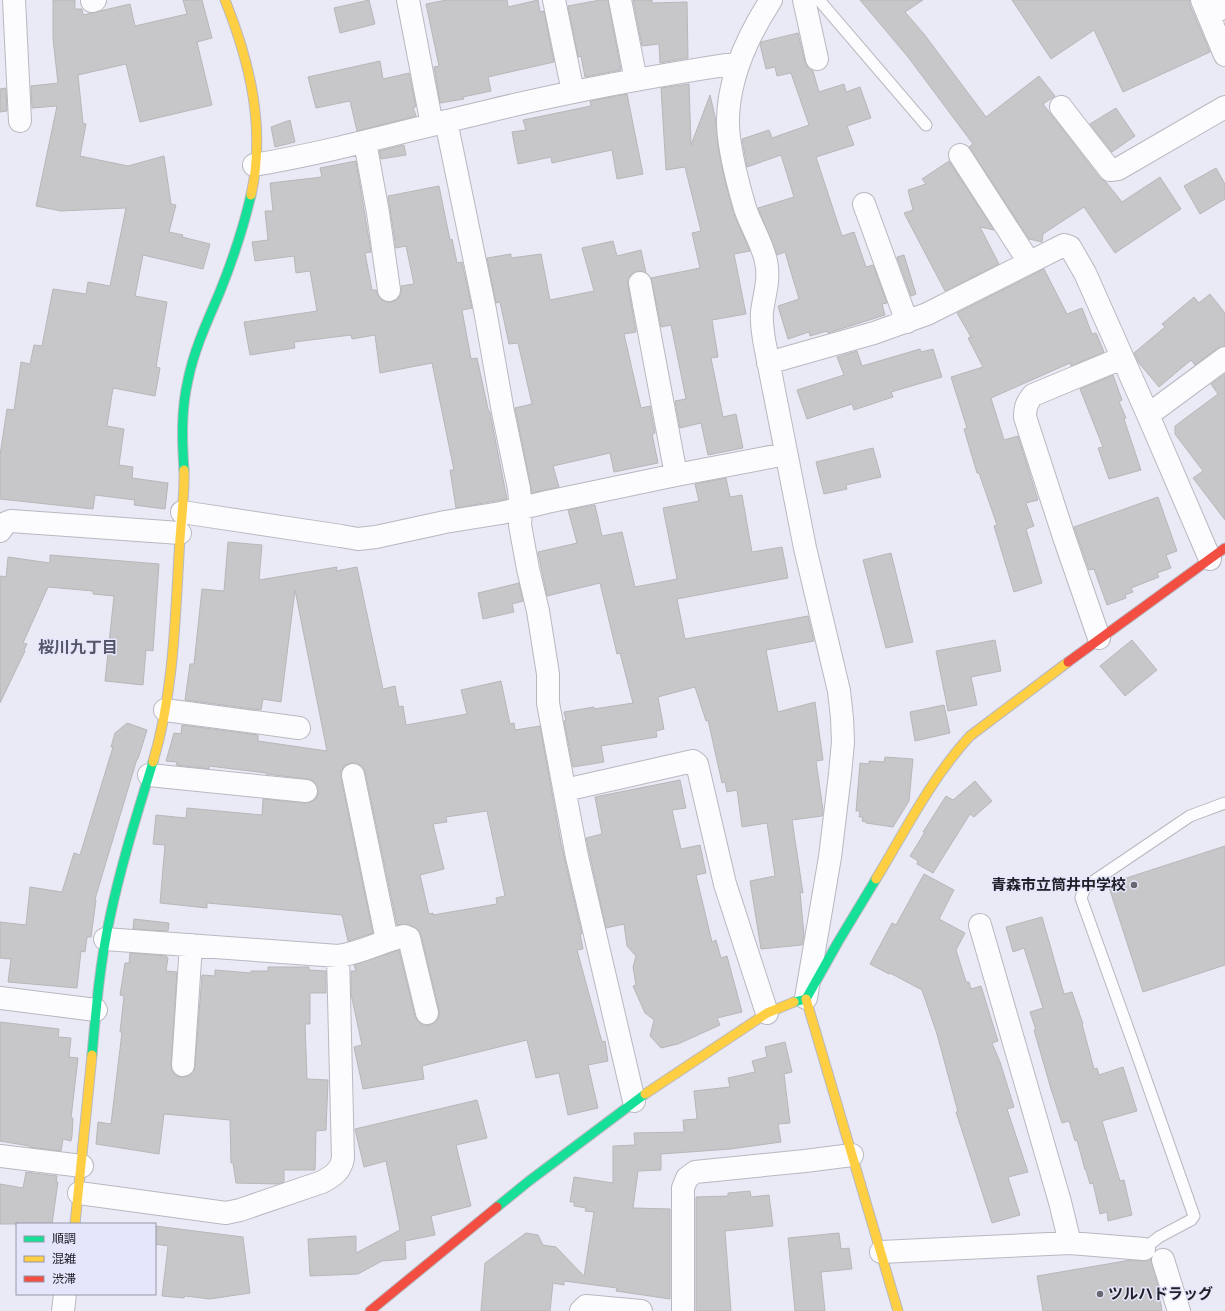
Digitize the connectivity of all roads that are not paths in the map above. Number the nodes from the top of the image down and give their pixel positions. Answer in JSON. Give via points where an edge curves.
{"nodes":[{"id":1,"x":14,"y":0,"type":"edge"},
{"id":2,"x":225,"y":0,"type":"edge"},
{"id":3,"x":408,"y":0,"type":"edge"},
{"id":4,"x":554,"y":0,"type":"edge"},
{"id":5,"x":620,"y":0,"type":"edge"},
{"id":6,"x":771,"y":0,"type":"edge"},
{"id":7,"x":804,"y":0,"type":"edge"},
{"id":8,"x":819,"y":0,"type":"edge"},
{"id":9,"x":1212,"y":7,"type":"edge"},
{"id":10,"x":1225,"y":55,"type":"edge"},
{"id":11,"x":817,"y":59,"type":"dead end"},
{"id":12,"x":738,"y":63,"type":"junction"},
{"id":13,"x":636,"y":80,"type":"junction"},
{"id":14,"x":573,"y":92,"type":"junction"},
{"id":15,"x":1061,"y":107,"type":"dead end"},
{"id":16,"x":1225,"y":107,"type":"edge"},
{"id":17,"x":20,"y":122,"type":"dead end"},
{"id":18,"x":439,"y":123,"type":"junction"},
{"id":19,"x":926,"y":125,"type":"dead end"},
{"id":20,"x":365,"y":142,"type":"junction"},
{"id":21,"x":960,"y":155,"type":"dead end"},
{"id":22,"x":254,"y":165,"type":"junction"},
{"id":23,"x":864,"y":204,"type":"dead end"},
{"id":24,"x":1029,"y":262,"type":"junction"},
{"id":25,"x":640,"y":283,"type":"dead end"},
{"id":26,"x":389,"y":290,"type":"dead end"},
{"id":27,"x":907,"y":322,"type":"junction"},
{"id":28,"x":1122,"y":358,"type":"junction"},
{"id":29,"x":1225,"y":358,"type":"edge"},
{"id":30,"x":768,"y":363,"type":"junction"},
{"id":31,"x":1148,"y":416,"type":"junction"},
{"id":32,"x":786,"y":454,"type":"junction"},
{"id":33,"x":676,"y":474,"type":"junction"},
{"id":34,"x":521,"y":509,"type":"junction"},
{"id":35,"x":181,"y":522,"type":"junction"},
{"id":36,"x":0,"y":531,"type":"edge"},
{"id":37,"x":1217,"y":553,"type":"edge"},
{"id":38,"x":1099,"y":638,"type":"junction"},
{"id":39,"x":165,"y":710,"type":"junction"},
{"id":40,"x":299,"y":728,"type":"dead end"},
{"id":41,"x":148,"y":775,"type":"junction"},
{"id":42,"x":353,"y":775,"type":"dead end"},
{"id":43,"x":565,"y":790,"type":"junction"},
{"id":44,"x":306,"y":791,"type":"dead end"},
{"id":45,"x":1225,"y":803,"type":"edge"},
{"id":46,"x":980,"y":925,"type":"dead end"},
{"id":47,"x":105,"y":939,"type":"junction"},
{"id":48,"x":387,"y":940,"type":"junction"},
{"id":49,"x":191,"y":945,"type":"junction"},
{"id":50,"x":338,"y":956,"type":"junction"},
{"id":51,"x":0,"y":998,"type":"edge"},
{"id":52,"x":806,"y":999,"type":"junction"},
{"id":53,"x":96,"y":1010,"type":"junction"},
{"id":54,"x":427,"y":1012,"type":"dead end"},
{"id":55,"x":767,"y":1013,"type":"junction"},
{"id":56,"x":183,"y":1065,"type":"dead end"},
{"id":57,"x":634,"y":1101,"type":"junction"},
{"id":58,"x":852,"y":1155,"type":"junction"},
{"id":59,"x":0,"y":1156,"type":"edge"},
{"id":60,"x":82,"y":1166,"type":"junction"},
{"id":61,"x":79,"y":1194,"type":"junction"},
{"id":62,"x":75,"y":1223,"type":"edge"},
{"id":63,"x":1070,"y":1244,"type":"junction"},
{"id":64,"x":1144,"y":1249,"type":"joint"},
{"id":65,"x":881,"y":1252,"type":"junction"},
{"id":66,"x":1163,"y":1260,"type":"dead end"},
{"id":67,"x":65,"y":1295,"type":"edge"},
{"id":68,"x":63,"y":1311,"type":"edge"},
{"id":69,"x":370,"y":1311,"type":"edge"},
{"id":70,"x":581,"y":1311,"type":"edge"},
{"id":71,"x":641,"y":1311,"type":"edge"},
{"id":72,"x":683,"y":1311,"type":"edge"},
{"id":73,"x":898,"y":1311,"type":"edge"},
{"id":74,"x":1179,"y":1311,"type":"edge"}],
"edges":[{"from":1,"to":17,"type":"street"},
{"from":2,"to":22,"type":"street","via":[[249,69],[257,122]]},
{"from":3,"to":18,"type":"street"},
{"from":4,"to":14,"type":"street"},
{"from":5,"to":13,"type":"street"},
{"from":6,"to":12,"type":"street"},
{"from":7,"to":11,"type":"street"},
{"from":8,"to":19,"type":"lane"},
{"from":9,"to":10,"type":"street"},
{"from":12,"to":13,"type":"street"},
{"from":12,"to":30,"type":"street","via":[[729,105],[729,137],[741,195],[766,261],[768,287],[762,322]]},
{"from":13,"to":14,"type":"street"},
{"from":14,"to":18,"type":"street"},
{"from":15,"to":16,"type":"street","via":[[1110,170],[1118,169]]},
{"from":18,"to":20,"type":"street"},
{"from":18,"to":34,"type":"street","via":[[485,310]]},
{"from":20,"to":22,"type":"street"},
{"from":20,"to":26,"type":"street"},
{"from":21,"to":24,"type":"street"},
{"from":22,"to":35,"type":"street","via":[[245,219],[195,354],[186,387],[182,432],[184,475]]},
{"from":23,"to":27,"type":"street"},
{"from":24,"to":27,"type":"street"},
{"from":24,"to":28,"type":"street","via":[[1064,245],[1070,247]]},
{"from":25,"to":33,"type":"street"},
{"from":27,"to":30,"type":"street"},
{"from":28,"to":31,"type":"street"},
{"from":28,"to":38,"type":"street","via":[[1033,395],[1026,404],[1025,411]]},
{"from":29,"to":31,"type":"street"},
{"from":30,"to":32,"type":"street"},
{"from":31,"to":37,"type":"street"},
{"from":32,"to":33,"type":"street"},
{"from":32,"to":52,"type":"street","via":[[839,691],[842,718],[840,774],[830,857]]},
{"from":33,"to":34,"type":"street"},
{"from":34,"to":35,"type":"street","via":[[376,537],[358,538]]},
{"from":34,"to":43,"type":"street","via":[[520,525],[538,611],[548,674],[548,703]]},
{"from":35,"to":36,"type":"street","via":[[11,521]]},
{"from":35,"to":39,"type":"street"},
{"from":37,"to":38,"type":"street"},
{"from":38,"to":52,"type":"street","via":[[970,736],[959,748],[936,780]]},
{"from":39,"to":40,"type":"street"},
{"from":39,"to":41,"type":"street"},
{"from":41,"to":44,"type":"street"},
{"from":41,"to":47,"type":"street","via":[[119,875]]},
{"from":42,"to":48,"type":"street"},
{"from":43,"to":55,"type":"street","via":[[693,761],[697,764],[725,884]]},
{"from":43,"to":57,"type":"street","via":[[577,857]]},
{"from":45,"to":64,"type":"lane","via":[[1190,816],[1085,887],[1081,898],[1194,1216]]},
{"from":46,"to":63,"type":"street"},
{"from":47,"to":49,"type":"street"},
{"from":47,"to":53,"type":"street"},
{"from":48,"to":50,"type":"street"},
{"from":48,"to":54,"type":"street","via":[[404,936],[409,938]]},
{"from":49,"to":50,"type":"street"},
{"from":49,"to":56,"type":"street"},
{"from":50,"to":61,"type":"street","via":[[342,1158],[339,1170],[332,1177],[226,1213]]},
{"from":51,"to":53,"type":"street"},
{"from":52,"to":55,"type":"street"},
{"from":52,"to":58,"type":"street"},
{"from":53,"to":60,"type":"street"},
{"from":55,"to":57,"type":"street"},
{"from":57,"to":69,"type":"street","via":[[529,1181]]},
{"from":58,"to":65,"type":"street"},
{"from":58,"to":72,"type":"street","via":[[695,1172],[687,1178],[683,1188]]},
{"from":59,"to":60,"type":"street"},
{"from":60,"to":61,"type":"street"},
{"from":61,"to":62,"type":"street"},
{"from":63,"to":64,"type":"street"},
{"from":63,"to":65,"type":"street"},
{"from":65,"to":73,"type":"street"},
{"from":66,"to":74,"type":"street"},
{"from":67,"to":68,"type":"street"},
{"from":70,"to":71,"type":"street","via":[[586,1306]]}]}
